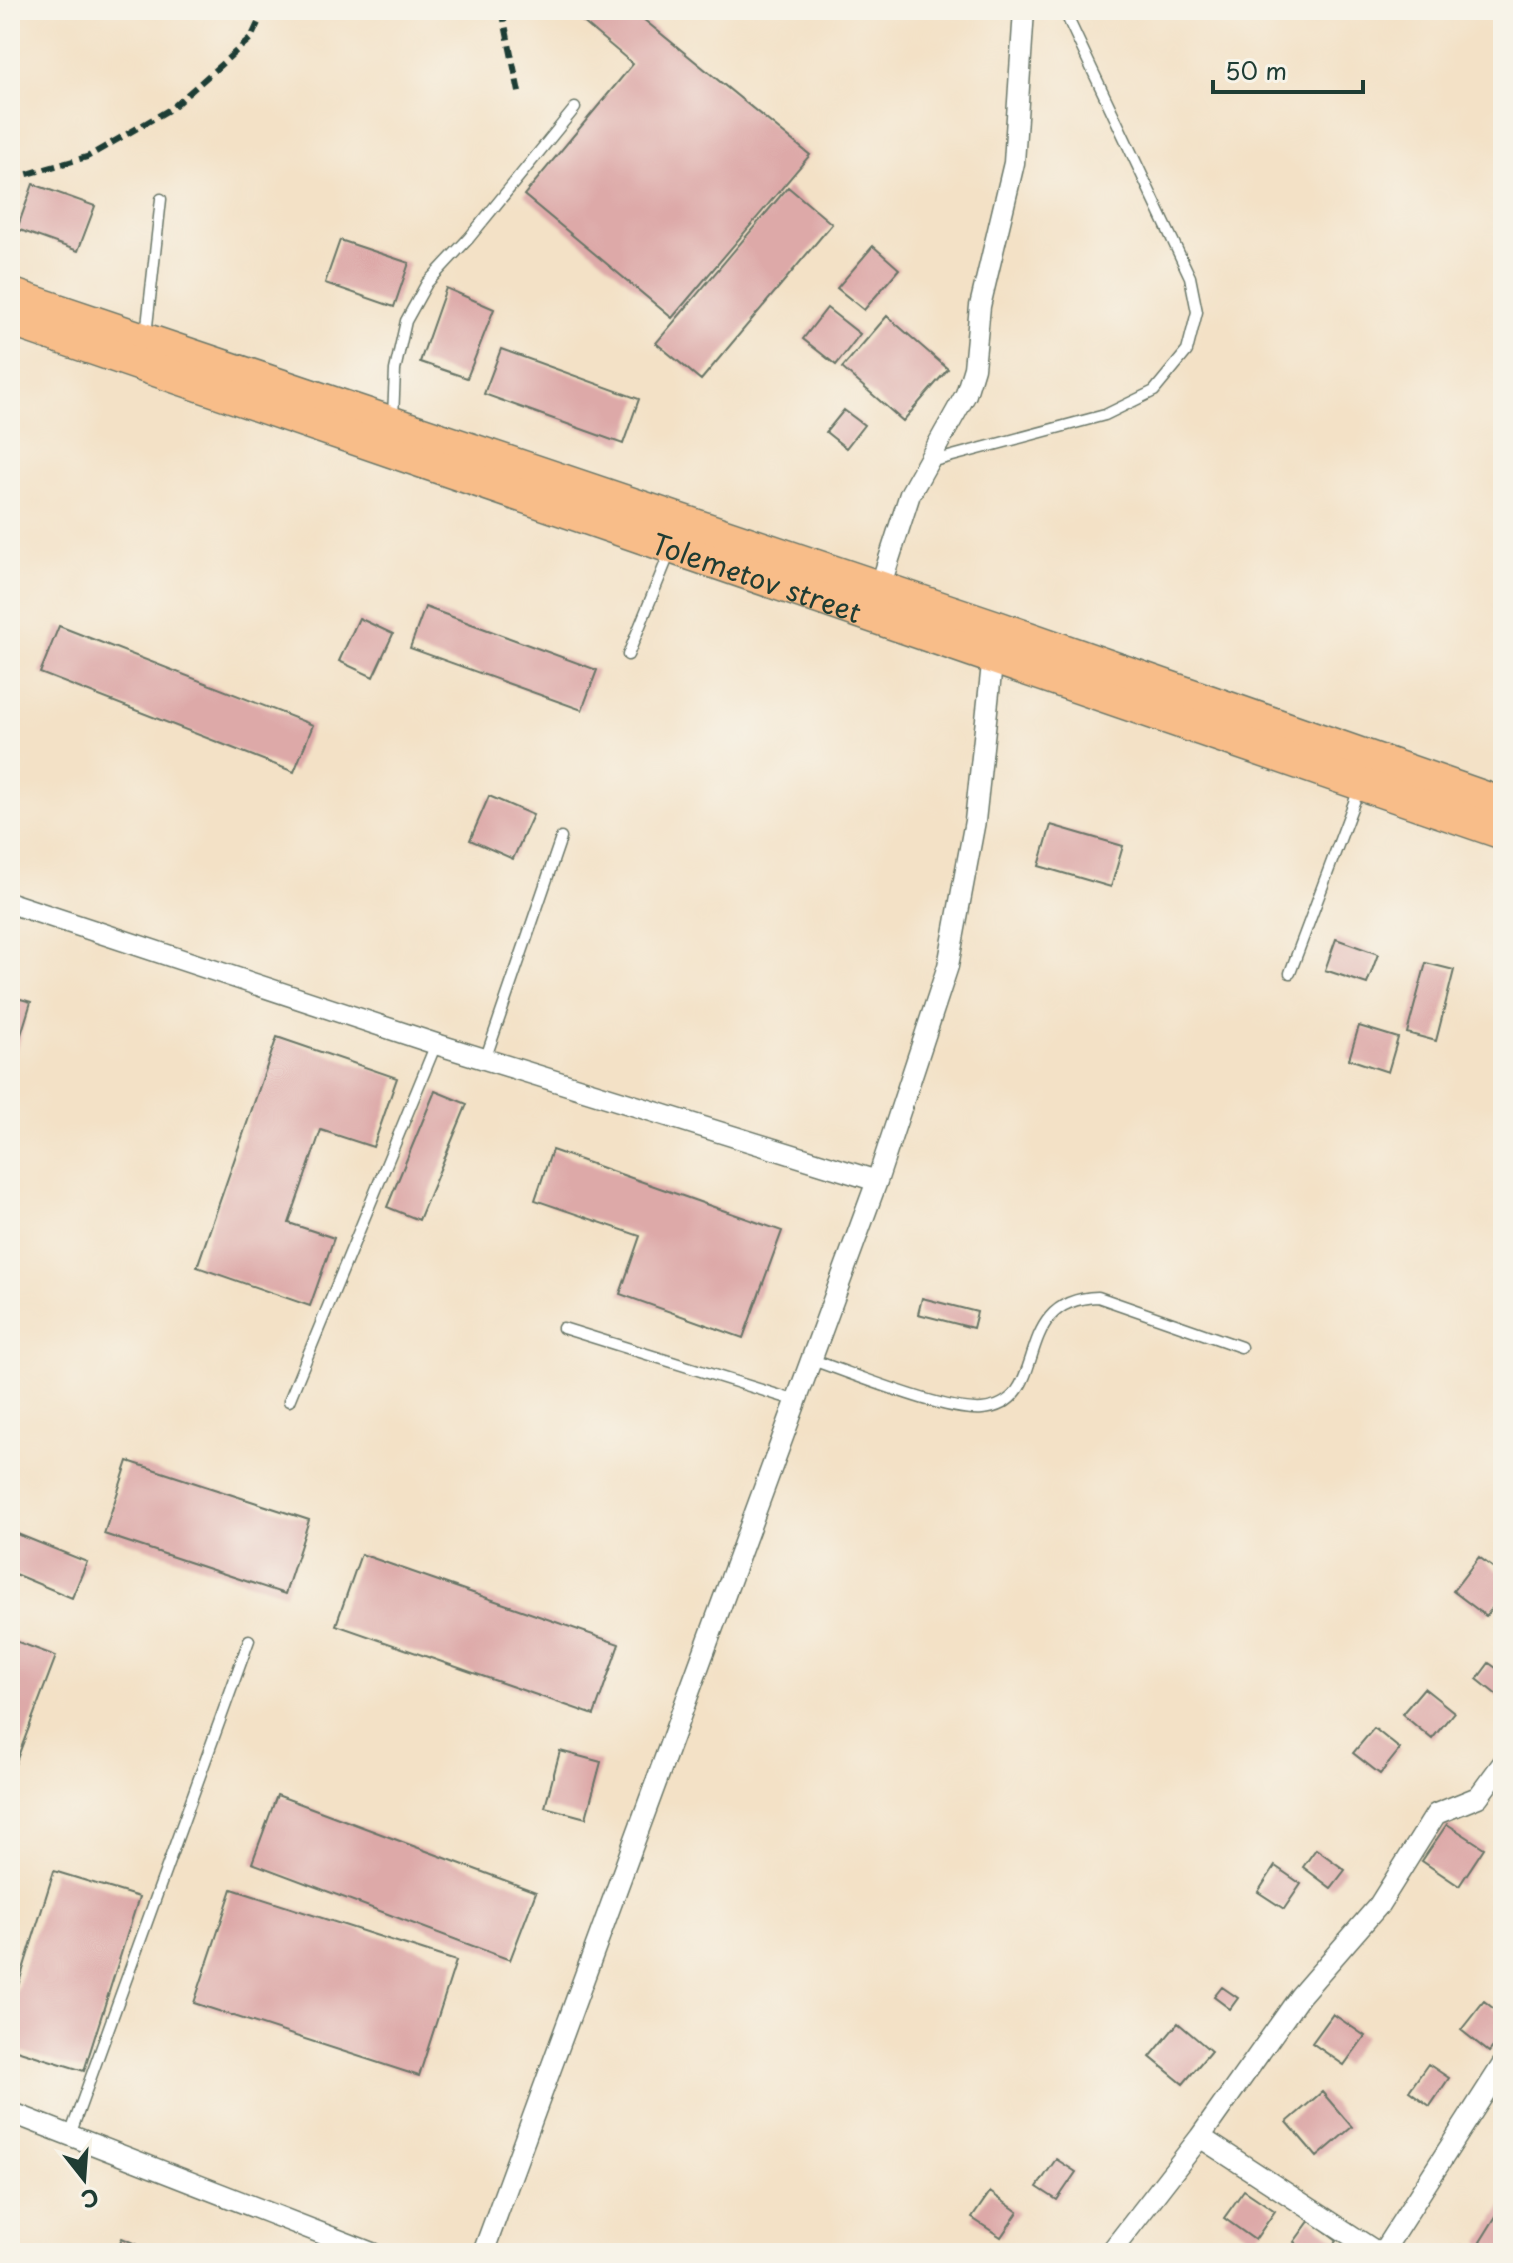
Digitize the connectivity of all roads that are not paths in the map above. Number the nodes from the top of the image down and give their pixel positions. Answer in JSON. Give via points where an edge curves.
{"nodes":[{"id":1,"x":1024,"y":10,"type":"edge"},
{"id":2,"x":1064,"y":10,"type":"edge"},
{"id":3,"x":575,"y":108,"type":"dead end"},
{"id":4,"x":161,"y":199,"type":"dead end"},
{"id":5,"x":10,"y":294,"type":"edge"},
{"id":6,"x":10,"y":320,"type":"edge"},
{"id":7,"x":145,"y":341,"type":"junction"},
{"id":8,"x":393,"y":424,"type":"junction"},
{"id":9,"x":925,"y":464,"type":"junction"},
{"id":10,"x":673,"y":547,"type":"junction"},
{"id":11,"x":880,"y":587,"type":"junction"},
{"id":12,"x":995,"y":641,"type":"junction"},
{"id":13,"x":628,"y":655,"type":"dead end"},
{"id":14,"x":1362,"y":784,"type":"junction"},
{"id":15,"x":1503,"y":804,"type":"edge"},
{"id":16,"x":1503,"y":833,"type":"edge"},
{"id":17,"x":561,"y":838,"type":"dead end"},
{"id":18,"x":10,"y":903,"type":"edge"},
{"id":19,"x":1290,"y":973,"type":"dead end"},
{"id":20,"x":436,"y":1044,"type":"junction"},
{"id":21,"x":485,"y":1060,"type":"junction"},
{"id":22,"x":877,"y":1181,"type":"junction"},
{"id":23,"x":563,"y":1328,"type":"dead end"},
{"id":24,"x":1241,"y":1347,"type":"dead end"},
{"id":25,"x":812,"y":1360,"type":"junction"},
{"id":26,"x":289,"y":1401,"type":"dead end"},
{"id":27,"x":797,"y":1401,"type":"junction"},
{"id":28,"x":249,"y":1640,"type":"dead end"},
{"id":29,"x":1503,"y":1763,"type":"edge"},
{"id":30,"x":1503,"y":2064,"type":"edge"},
{"id":31,"x":10,"y":2112,"type":"edge"},
{"id":32,"x":70,"y":2135,"type":"junction"},
{"id":33,"x":1200,"y":2137,"type":"junction"},
{"id":34,"x":372,"y":2253,"type":"edge"},
{"id":35,"x":483,"y":2253,"type":"edge"},
{"id":36,"x":1110,"y":2253,"type":"edge"},
{"id":37,"x":1380,"y":2253,"type":"edge"}],
"edges":[{"from":1,"to":9,"type":"street","via":[[1014,163],[980,306],[974,368],[966,394]]},
{"from":2,"to":9,"type":"lane","via":[[1190,277],[1197,312],[1187,351],[1154,391],[1105,415]]},
{"from":3,"to":8,"type":"lane","via":[[427,283],[406,321],[395,370]]},
{"from":4,"to":7,"type":"lane"},
{"from":5,"to":7,"type":"main road","name":"Tolemetov street"},
{"from":6,"to":10,"type":"main road","name":"Tolemetov street"},
{"from":7,"to":8,"type":"main road","name":"Tolemetov street"},
{"from":8,"to":11,"type":"main road","name":"Tolemetov street"},
{"from":9,"to":11,"type":"street"},
{"from":10,"to":12,"type":"main road","name":"Tolemetov street"},
{"from":10,"to":13,"type":"lane"},
{"from":11,"to":12,"type":"main road","name":"Tolemetov street"},
{"from":12,"to":14,"type":"main road","name":"Tolemetov street"},
{"from":12,"to":15,"type":"main road","name":"Tolemetov street"},
{"from":12,"to":22,"type":"street","via":[[975,821],[948,966]]},
{"from":14,"to":16,"type":"main road","name":"Tolemetov street"},
{"from":14,"to":19,"type":"lane"},
{"from":17,"to":21,"type":"lane"},
{"from":18,"to":20,"type":"street"},
{"from":20,"to":21,"type":"street"},
{"from":20,"to":26,"type":"lane"},
{"from":21,"to":22,"type":"street"},
{"from":22,"to":25,"type":"street"},
{"from":23,"to":27,"type":"lane"},
{"from":24,"to":25,"type":"lane","via":[[1089,1297],[1059,1305],[1041,1324],[1024,1382],[1005,1402],[983,1409],[956,1407]]},
{"from":25,"to":27,"type":"street"},
{"from":27,"to":35,"type":"street"},
{"from":28,"to":32,"type":"lane"},
{"from":29,"to":33,"type":"street","via":[[1478,1797],[1436,1814],[1379,1905],[1300,1996]]},
{"from":30,"to":37,"type":"street"},
{"from":31,"to":32,"type":"street"},
{"from":32,"to":34,"type":"street"},
{"from":33,"to":36,"type":"street"},
{"from":33,"to":37,"type":"street"}]}
